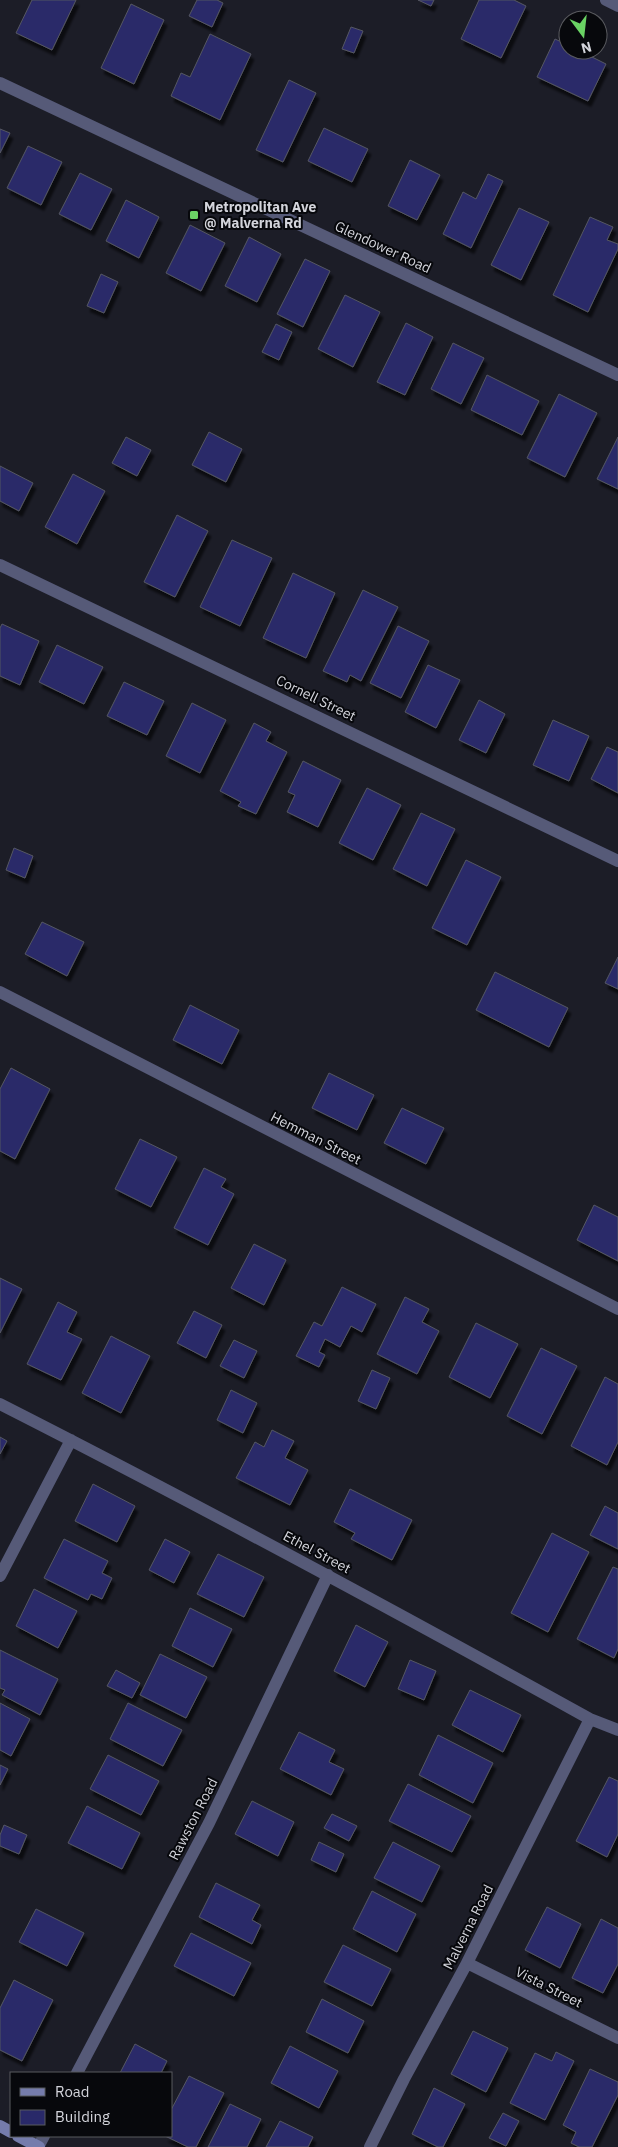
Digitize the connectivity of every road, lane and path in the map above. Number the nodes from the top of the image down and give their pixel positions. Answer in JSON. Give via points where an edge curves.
{"nodes":[{"id":1,"x":606,"y":0,"type":"edge"},
{"id":2,"x":618,"y":6,"type":"edge"},
{"id":3,"x":0,"y":83,"type":"edge"},
{"id":4,"x":618,"y":375,"type":"edge"},
{"id":5,"x":0,"y":565,"type":"edge"},
{"id":6,"x":618,"y":861,"type":"edge"},
{"id":7,"x":0,"y":992,"type":"edge"},
{"id":8,"x":618,"y":1309,"type":"edge"},
{"id":9,"x":0,"y":1404,"type":"edge"},
{"id":10,"x":71,"y":1440,"type":"junction"},
{"id":11,"x":328,"y":1574,"type":"junction"},
{"id":12,"x":0,"y":1576,"type":"edge"},
{"id":13,"x":590,"y":1719,"type":"junction"},
{"id":14,"x":618,"y":1730,"type":"edge"},
{"id":15,"x":467,"y":1963,"type":"junction"},
{"id":16,"x":618,"y":2038,"type":"edge"},
{"id":17,"x":78,"y":2072,"type":"edge"},
{"id":18,"x":20,"y":2137,"type":"edge"},
{"id":19,"x":39,"y":2147,"type":"edge"},
{"id":20,"x":370,"y":2147,"type":"edge"}],
"edges":[{"from":1,"to":2,"type":"street"},
{"from":3,"to":4,"type":"street","name":"Glendower Road"},
{"from":5,"to":6,"type":"street","name":"Cornell Street"},
{"from":7,"to":8,"type":"street","name":"Hemman Street"},
{"from":9,"to":10,"type":"street","name":"Ethel Street"},
{"from":10,"to":11,"type":"street","name":"Ethel Street"},
{"from":10,"to":12,"type":"street"},
{"from":11,"to":13,"type":"street","name":"Ethel Street"},
{"from":11,"to":17,"type":"street","name":"Rawston Road","via":[[209,1823]]},
{"from":13,"to":14,"type":"street","name":"Ethel Street"},
{"from":13,"to":15,"type":"street","name":"Malverna Road"},
{"from":15,"to":16,"type":"street","name":"Vista Street"},
{"from":15,"to":20,"type":"street","name":"Malverna Road"},
{"from":18,"to":19,"type":"street"}]}
